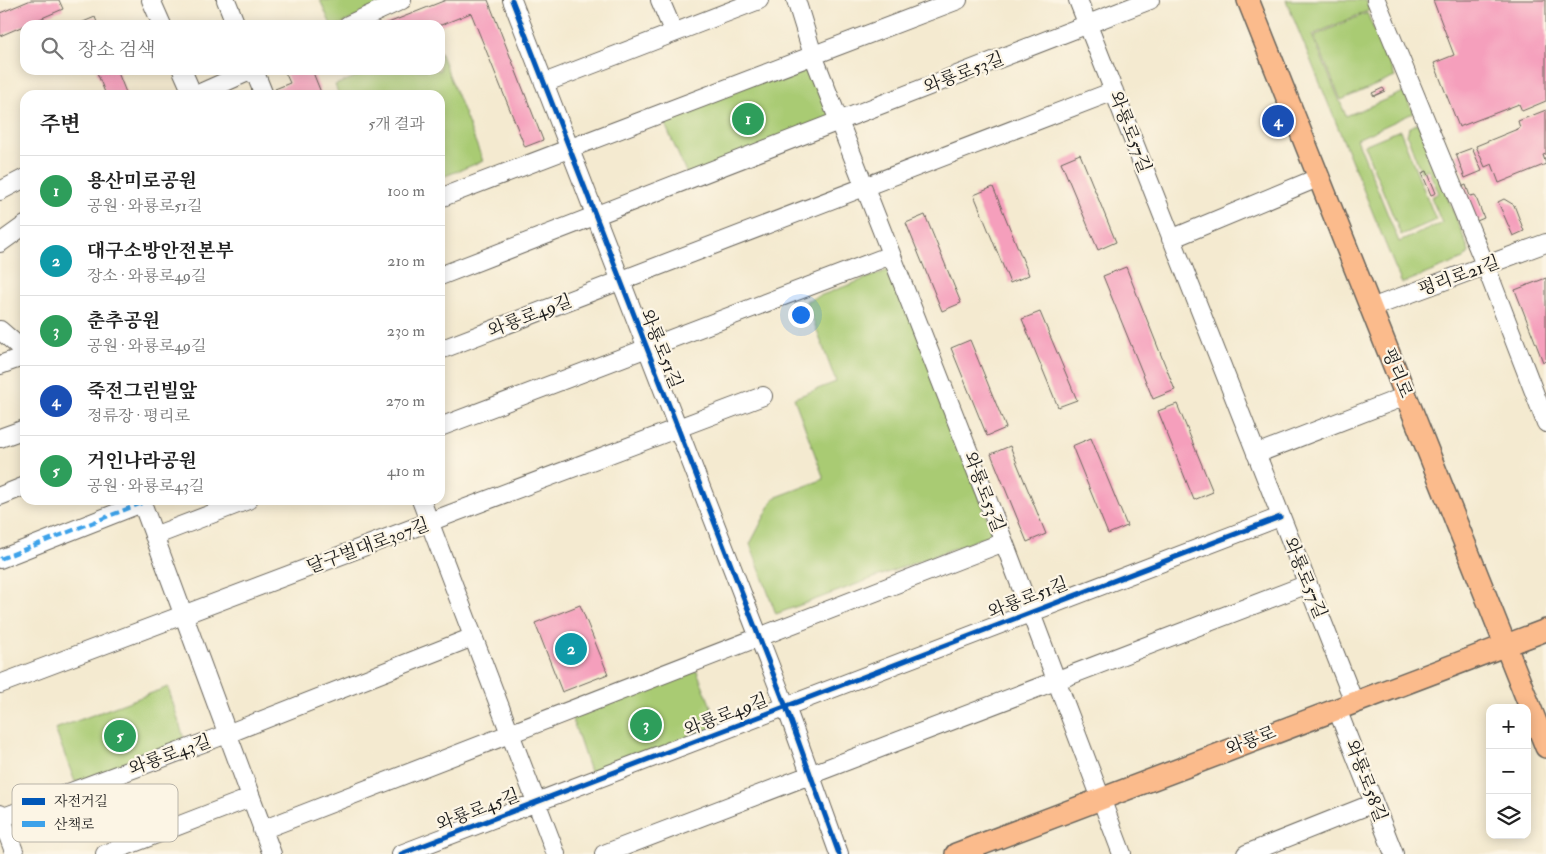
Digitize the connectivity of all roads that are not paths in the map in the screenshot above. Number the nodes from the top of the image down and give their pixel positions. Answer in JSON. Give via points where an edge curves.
{"nodes":[{"id":1,"x":151,"y":0,"type":"edge"},
{"id":2,"x":226,"y":0,"type":"edge"},
{"id":3,"x":402,"y":0,"type":"edge"},
{"id":4,"x":512,"y":0,"type":"edge"},
{"id":5,"x":660,"y":0,"type":"edge"},
{"id":6,"x":759,"y":0,"type":"edge"},
{"id":7,"x":796,"y":0,"type":"edge"},
{"id":8,"x":958,"y":0,"type":"edge"},
{"id":9,"x":1078,"y":0,"type":"edge"},
{"id":10,"x":1150,"y":0,"type":"edge"},
{"id":11,"x":1248,"y":0,"type":"edge"},
{"id":12,"x":1376,"y":0,"type":"edge"},
{"id":13,"x":160,"y":20,"type":"edge"},
{"id":14,"x":234,"y":20,"type":"edge"},
{"id":15,"x":359,"y":20,"type":"edge"},
{"id":16,"x":1088,"y":25,"type":"junction"},
{"id":17,"x":674,"y":33,"type":"junction"},
{"id":18,"x":813,"y":54,"type":"junction"},
{"id":19,"x":185,"y":75,"type":"edge"},
{"id":20,"x":241,"y":75,"type":"edge"},
{"id":21,"x":255,"y":75,"type":"edge"},
{"id":22,"x":544,"y":83,"type":"junction"},
{"id":23,"x":192,"y":90,"type":"edge"},
{"id":24,"x":207,"y":90,"type":"edge"},
{"id":25,"x":262,"y":90,"type":"edge"},
{"id":26,"x":1114,"y":91,"type":"junction"},
{"id":27,"x":839,"y":122,"type":"junction"},
{"id":28,"x":570,"y":150,"type":"junction"},
{"id":29,"x":1320,"y":177,"type":"junction"},
{"id":30,"x":20,"y":182,"type":"edge"},
{"id":31,"x":865,"y":187,"type":"junction"},
{"id":32,"x":0,"y":191,"type":"edge"},
{"id":33,"x":445,"y":196,"type":"edge"},
{"id":34,"x":595,"y":216,"type":"junction"},
{"id":35,"x":20,"y":228,"type":"edge"},
{"id":36,"x":1171,"y":239,"type":"junction"},
{"id":37,"x":0,"y":242,"type":"edge"},
{"id":38,"x":1546,"y":243,"type":"edge"},
{"id":39,"x":891,"y":254,"type":"junction"},
{"id":40,"x":1486,"y":267,"type":"junction"},
{"id":41,"x":445,"y":274,"type":"edge"},
{"id":42,"x":620,"y":282,"type":"junction"},
{"id":43,"x":1372,"y":308,"type":"junction"},
{"id":44,"x":0,"y":330,"type":"edge"},
{"id":45,"x":20,"y":347,"type":"edge"},
{"id":46,"x":445,"y":348,"type":"edge"},
{"id":47,"x":646,"y":349,"type":"junction"},
{"id":48,"x":20,"y":357,"type":"edge"},
{"id":49,"x":0,"y":365,"type":"edge"},
{"id":50,"x":763,"y":396,"type":"dead end"},
{"id":51,"x":1406,"y":396,"type":"junction"},
{"id":52,"x":1546,"y":423,"type":"edge"},
{"id":53,"x":445,"y":425,"type":"edge"},
{"id":54,"x":679,"y":430,"type":"junction"},
{"id":55,"x":20,"y":431,"type":"edge"},
{"id":56,"x":0,"y":438,"type":"edge"},
{"id":57,"x":1256,"y":454,"type":"junction"},
{"id":58,"x":20,"y":488,"type":"edge"},
{"id":59,"x":0,"y":496,"type":"edge"},
{"id":60,"x":135,"y":505,"type":"edge"},
{"id":61,"x":143,"y":505,"type":"edge"},
{"id":62,"x":235,"y":505,"type":"edge"},
{"id":63,"x":423,"y":505,"type":"edge"},
{"id":64,"x":1280,"y":517,"type":"junction"},
{"id":65,"x":430,"y":524,"type":"junction"},
{"id":66,"x":154,"y":536,"type":"junction"},
{"id":67,"x":1004,"y":542,"type":"junction"},
{"id":68,"x":0,"y":559,"type":"edge"},
{"id":69,"x":1308,"y":584,"type":"junction"},
{"id":70,"x":1029,"y":612,"type":"junction"},
{"id":71,"x":183,"y":615,"type":"junction"},
{"id":72,"x":1546,"y":630,"type":"edge"},
{"id":73,"x":473,"y":637,"type":"junction"},
{"id":74,"x":760,"y":638,"type":"junction"},
{"id":75,"x":1505,"y":645,"type":"junction"},
{"id":76,"x":1056,"y":680,"type":"junction"},
{"id":77,"x":0,"y":684,"type":"edge"},
{"id":78,"x":1346,"y":705,"type":"junction"},
{"id":79,"x":786,"y":707,"type":"junction"},
{"id":80,"x":227,"y":734,"type":"junction"},
{"id":81,"x":510,"y":734,"type":"junction"},
{"id":82,"x":1546,"y":747,"type":"edge"},
{"id":83,"x":810,"y":776,"type":"junction"},
{"id":84,"x":89,"y":784,"type":"edge"},
{"id":85,"x":250,"y":798,"type":"junction"},
{"id":86,"x":1102,"y":798,"type":"junction"},
{"id":87,"x":536,"y":803,"type":"junction"},
{"id":88,"x":1374,"y":803,"type":"junction"},
{"id":89,"x":1,"y":816,"type":"edge"},
{"id":90,"x":178,"y":826,"type":"edge"},
{"id":91,"x":262,"y":830,"type":"junction"},
{"id":92,"x":136,"y":842,"type":"edge"},
{"id":93,"x":15,"y":854,"type":"edge"},
{"id":94,"x":105,"y":854,"type":"edge"},
{"id":95,"x":272,"y":854,"type":"edge"},
{"id":96,"x":400,"y":854,"type":"edge"},
{"id":97,"x":556,"y":854,"type":"edge"},
{"id":98,"x":604,"y":854,"type":"edge"},
{"id":99,"x":839,"y":854,"type":"edge"},
{"id":100,"x":956,"y":854,"type":"edge"},
{"id":101,"x":1122,"y":854,"type":"edge"},
{"id":102,"x":1246,"y":854,"type":"edge"},
{"id":103,"x":1394,"y":854,"type":"edge"}],
"edges":[{"from":1,"to":13,"type":"street"},
{"from":2,"to":14,"type":"street"},
{"from":3,"to":15,"type":"street"},
{"from":4,"to":22,"type":"street","name":"와룡로51길"},
{"from":5,"to":17,"type":"street"},
{"from":6,"to":17,"type":"street"},
{"from":7,"to":18,"type":"street","name":"와룡로53길"},
{"from":8,"to":18,"type":"street"},
{"from":9,"to":16,"type":"street","name":"와룡로57길"},
{"from":10,"to":16,"type":"street"},
{"from":11,"to":29,"type":"main road","name":"평리로"},
{"from":12,"to":40,"type":"street"},
{"from":16,"to":26,"type":"street","name":"와룡로57길"},
{"from":16,"to":27,"type":"street","name":"와룡로53길"},
{"from":17,"to":22,"type":"street"},
{"from":18,"to":27,"type":"street","name":"와룡로53길"},
{"from":18,"to":28,"type":"street"},
{"from":19,"to":23,"type":"street"},
{"from":20,"to":24,"type":"street"},
{"from":21,"to":25,"type":"street"},
{"from":22,"to":28,"type":"street","name":"와룡로51길"},
{"from":26,"to":31,"type":"street"},
{"from":26,"to":36,"type":"street","name":"와룡로57길"},
{"from":27,"to":31,"type":"street","name":"와룡로53길"},
{"from":27,"to":34,"type":"street"},
{"from":28,"to":33,"type":"street"},
{"from":28,"to":34,"type":"street","name":"와룡로51길"},
{"from":29,"to":36,"type":"street"},
{"from":29,"to":43,"type":"main road","name":"평리로"},
{"from":30,"to":32,"type":"street"},
{"from":31,"to":39,"type":"street","name":"와룡로53길"},
{"from":31,"to":42,"type":"street"},
{"from":34,"to":41,"type":"street"},
{"from":34,"to":42,"type":"street","name":"와룡로51길"},
{"from":35,"to":37,"type":"street"},
{"from":36,"to":57,"type":"street","name":"와룡로57길"},
{"from":38,"to":40,"type":"street","name":"평리로21길"},
{"from":39,"to":47,"type":"street","name":"와룡로51길"},
{"from":39,"to":67,"type":"street","name":"와룡로53길"},
{"from":40,"to":43,"type":"street","name":"평리로21길"},
{"from":40,"to":52,"type":"street"},
{"from":42,"to":46,"type":"street","name":"와룡로49길"},
{"from":42,"to":47,"type":"street","name":"와룡로51길"},
{"from":43,"to":51,"type":"main road","name":"평리로"},
{"from":44,"to":45,"type":"street"},
{"from":47,"to":53,"type":"street"},
{"from":47,"to":54,"type":"street","name":"와룡로51길"},
{"from":48,"to":49,"type":"street"},
{"from":50,"to":54,"type":"street","name":"달구벌대로307길"},
{"from":51,"to":57,"type":"street"},
{"from":51,"to":75,"type":"main road","name":"평리로"},
{"from":54,"to":65,"type":"street","name":"달구벌대로307길"},
{"from":54,"to":74,"type":"street","name":"와룡로51길"},
{"from":55,"to":56,"type":"street"},
{"from":57,"to":64,"type":"street","name":"와룡로57길"},
{"from":58,"to":59,"type":"street"},
{"from":60,"to":68,"type":"street"},
{"from":61,"to":66,"type":"street"},
{"from":62,"to":66,"type":"street"},
{"from":63,"to":65,"type":"street"},
{"from":64,"to":69,"type":"street","name":"와룡로57길"},
{"from":64,"to":70,"type":"street","name":"와룡로51길"},
{"from":65,"to":71,"type":"street","name":"달구벌대로307길"},
{"from":65,"to":73,"type":"street"},
{"from":66,"to":71,"type":"street"},
{"from":67,"to":70,"type":"street","name":"와룡로53길"},
{"from":67,"to":74,"type":"street"},
{"from":69,"to":76,"type":"street"},
{"from":69,"to":78,"type":"street","name":"와룡로57길"},
{"from":70,"to":76,"type":"street","name":"와룡로53길"},
{"from":70,"to":79,"type":"street","name":"와룡로51길"},
{"from":71,"to":77,"type":"street","name":"달구벌대로307길"},
{"from":71,"to":80,"type":"street"},
{"from":72,"to":75,"type":"main road","name":"와룡로"},
{"from":73,"to":80,"type":"street"},
{"from":73,"to":81,"type":"street"},
{"from":74,"to":79,"type":"street","name":"와룡로51길"},
{"from":74,"to":81,"type":"street"},
{"from":75,"to":78,"type":"main road","name":"와룡로"},
{"from":75,"to":82,"type":"main road","name":"평리로"},
{"from":76,"to":83,"type":"street"},
{"from":76,"to":86,"type":"street","name":"와룡로53길"},
{"from":78,"to":86,"type":"main road","name":"와룡로"},
{"from":78,"to":88,"type":"street","name":"와룡로58길"},
{"from":79,"to":83,"type":"street","name":"와룡로51길"},
{"from":79,"to":87,"type":"street","name":"와룡로49길"},
{"from":80,"to":84,"type":"street","name":"와룡로43길"},
{"from":80,"to":85,"type":"street"},
{"from":81,"to":87,"type":"street"},
{"from":81,"to":91,"type":"street"},
{"from":83,"to":98,"type":"street"},
{"from":83,"to":99,"type":"street","name":"와룡로51길"},
{"from":85,"to":90,"type":"street"},
{"from":85,"to":91,"type":"street"},
{"from":86,"to":100,"type":"main road","name":"와룡로"},
{"from":86,"to":101,"type":"street","name":"와룡로53길"},
{"from":87,"to":96,"type":"street","name":"와룡로45길"},
{"from":87,"to":97,"type":"street"},
{"from":88,"to":102,"type":"street"},
{"from":88,"to":103,"type":"street","name":"와룡로58길"},
{"from":89,"to":93,"type":"street","name":"와룡로43길"},
{"from":91,"to":95,"type":"street"},
{"from":92,"to":94,"type":"street"}]}
